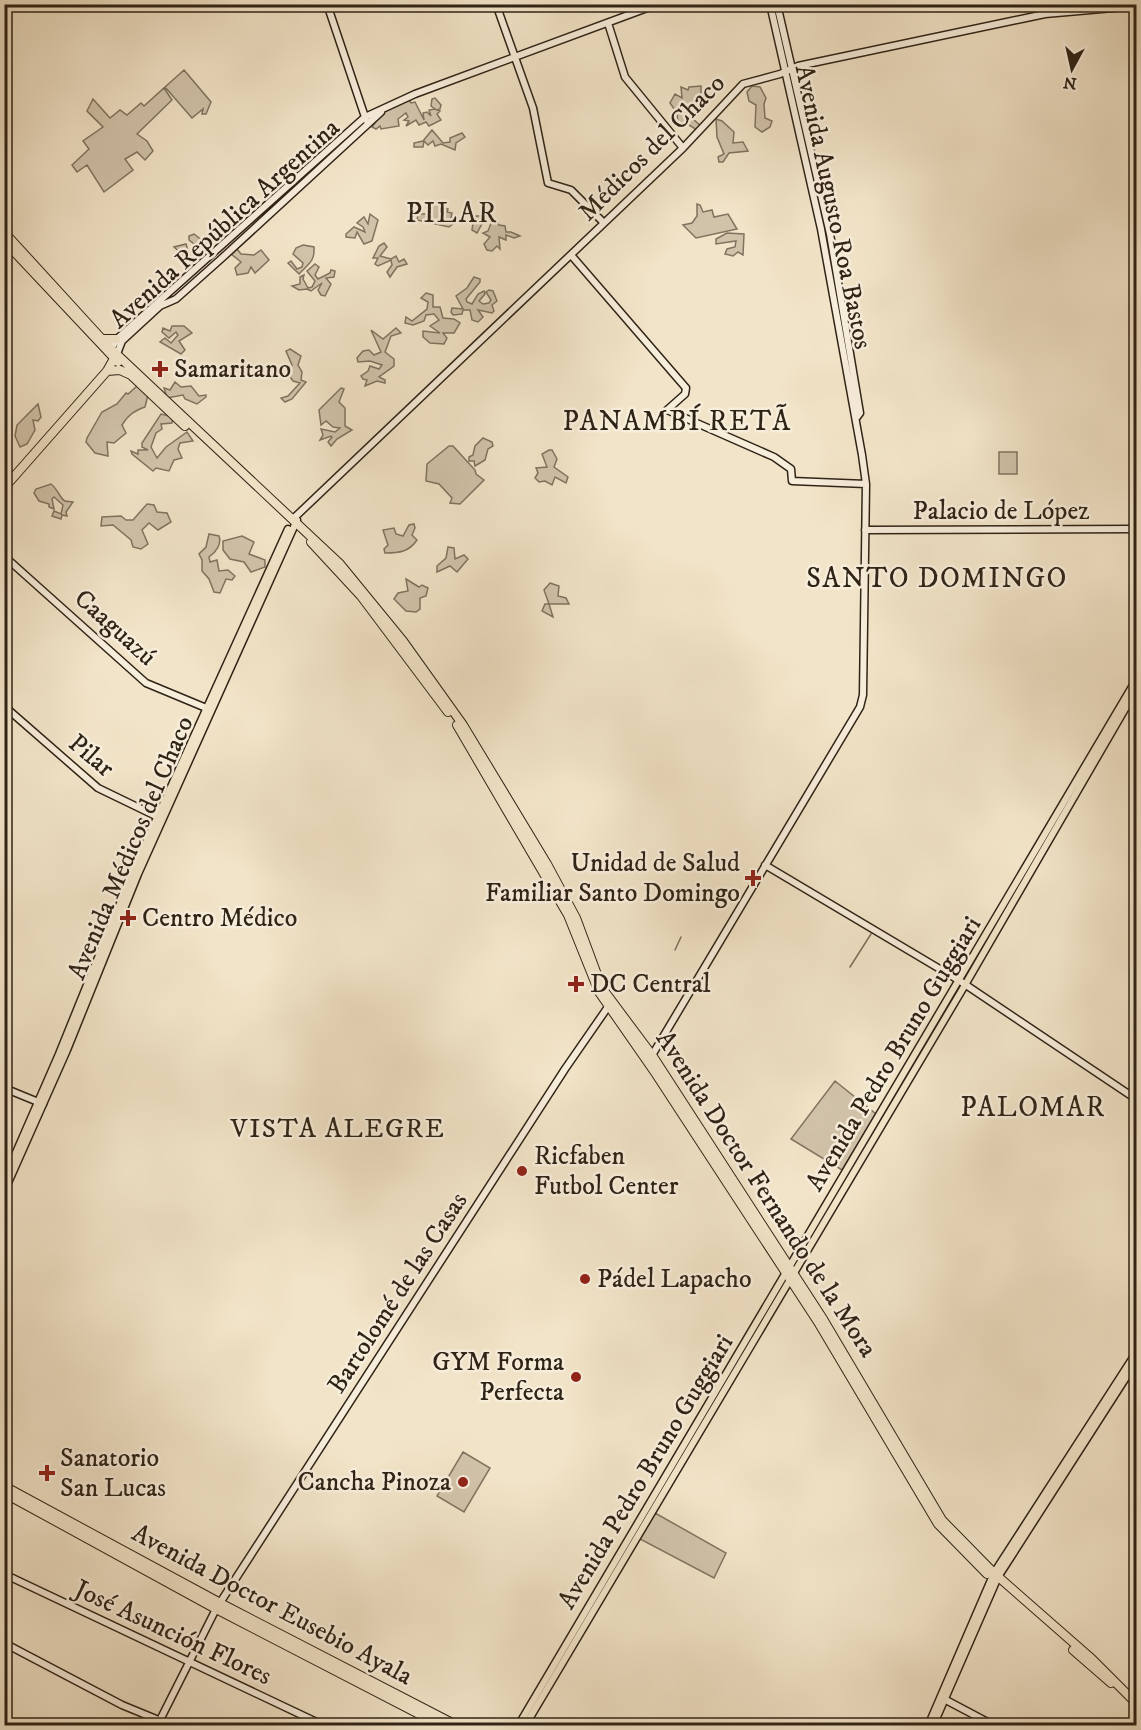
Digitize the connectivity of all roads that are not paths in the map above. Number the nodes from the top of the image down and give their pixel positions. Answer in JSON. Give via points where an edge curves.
{"nodes":[{"id":1,"x":327,"y":4,"type":"edge"},
{"id":2,"x":496,"y":4,"type":"edge"},
{"id":3,"x":658,"y":4,"type":"edge"},
{"id":4,"x":771,"y":4,"type":"edge"},
{"id":5,"x":777,"y":4,"type":"edge"},
{"id":6,"x":1137,"y":6,"type":"edge"},
{"id":7,"x":635,"y":8,"type":"edge"},
{"id":8,"x":609,"y":23,"type":"junction"},
{"id":9,"x":515,"y":58,"type":"junction"},
{"id":10,"x":788,"y":69,"type":"junction"},
{"id":11,"x":366,"y":121,"type":"junction"},
{"id":12,"x":684,"y":148,"type":"junction"},
{"id":13,"x":604,"y":223,"type":"junction"},
{"id":14,"x":4,"y":232,"type":"edge"},
{"id":15,"x":4,"y":241,"type":"edge"},
{"id":16,"x":17,"y":254,"type":"junction"},
{"id":17,"x":571,"y":255,"type":"junction"},
{"id":18,"x":49,"y":282,"type":"junction"},
{"id":19,"x":64,"y":306,"type":"junction"},
{"id":20,"x":88,"y":323,"type":"junction"},
{"id":21,"x":103,"y":339,"type":"junction"},
{"id":22,"x":119,"y":341,"type":"junction"},
{"id":23,"x":112,"y":353,"type":"junction"},
{"id":24,"x":126,"y":363,"type":"junction"},
{"id":25,"x":107,"y":368,"type":"junction"},
{"id":26,"x":131,"y":375,"type":"junction"},
{"id":27,"x":4,"y":480,"type":"edge"},
{"id":28,"x":866,"y":484,"type":"junction"},
{"id":29,"x":4,"y":488,"type":"edge"},
{"id":30,"x":295,"y":520,"type":"junction"},
{"id":31,"x":1137,"y":529,"type":"edge"},
{"id":32,"x":865,"y":531,"type":"junction"},
{"id":33,"x":4,"y":556,"type":"edge"},
{"id":34,"x":1137,"y":680,"type":"edge"},
{"id":35,"x":1137,"y":690,"type":"edge"},
{"id":36,"x":4,"y":706,"type":"edge"},
{"id":37,"x":209,"y":710,"type":"junction"},
{"id":38,"x":160,"y":819,"type":"junction"},
{"id":39,"x":765,"y":865,"type":"junction"},
{"id":40,"x":963,"y":983,"type":"junction"},
{"id":41,"x":610,"y":1003,"type":"junction"},
{"id":42,"x":650,"y":1058,"type":"junction"},
{"id":43,"x":4,"y":1088,"type":"edge"},
{"id":44,"x":1137,"y":1099,"type":"edge"},
{"id":45,"x":40,"y":1103,"type":"junction"},
{"id":46,"x":4,"y":1180,"type":"edge"},
{"id":47,"x":4,"y":1192,"type":"edge"},
{"id":48,"x":789,"y":1273,"type":"junction"},
{"id":49,"x":1137,"y":1353,"type":"edge"},
{"id":50,"x":1137,"y":1362,"type":"edge"},
{"id":51,"x":4,"y":1486,"type":"edge"},
{"id":52,"x":4,"y":1493,"type":"edge"},
{"id":53,"x":4,"y":1574,"type":"edge"},
{"id":54,"x":994,"y":1577,"type":"junction"},
{"id":55,"x":218,"y":1606,"type":"junction"},
{"id":56,"x":4,"y":1643,"type":"edge"},
{"id":57,"x":188,"y":1662,"type":"junction"},
{"id":58,"x":944,"y":1700,"type":"junction"},
{"id":59,"x":1137,"y":1703,"type":"edge"},
{"id":60,"x":1137,"y":1711,"type":"edge"},
{"id":61,"x":158,"y":1722,"type":"edge"},
{"id":62,"x":173,"y":1725,"type":"edge"},
{"id":63,"x":325,"y":1725,"type":"edge"},
{"id":64,"x":442,"y":1725,"type":"edge"},
{"id":65,"x":458,"y":1725,"type":"edge"},
{"id":66,"x":519,"y":1725,"type":"edge"},
{"id":67,"x":525,"y":1725,"type":"edge"},
{"id":68,"x":928,"y":1725,"type":"edge"},
{"id":69,"x":933,"y":1725,"type":"edge"},
{"id":70,"x":995,"y":1725,"type":"edge"}],
"edges":[{"from":1,"to":11,"type":"street"},
{"from":2,"to":9,"type":"street"},
{"from":3,"to":7,"type":"street","name":"Avenida República Argentina"},
{"from":4,"to":10,"type":"street","name":"Avenida Augusto Roa Bastos"},
{"from":5,"to":10,"type":"street"},
{"from":6,"to":10,"type":"street","name":"Médicos del Chaco","via":[[1045,14]]},
{"from":7,"to":8,"type":"street","name":"Avenida República Argentina"},
{"from":8,"to":9,"type":"street","name":"Avenida República Argentina"},
{"from":8,"to":12,"type":"street","via":[[625,77]]},
{"from":9,"to":11,"type":"street","name":"Avenida República Argentina","via":[[388,105]]},
{"from":9,"to":13,"type":"street","via":[[532,108],[548,183],[571,190]]},
{"from":10,"to":12,"type":"street","name":"Médicos del Chaco","via":[[743,84]]},
{"from":10,"to":28,"type":"street","name":"Avenida Augusto Roa Bastos","via":[[830,234],[860,413],[857,417]]},
{"from":11,"to":22,"type":"street","name":"Avenida República Argentina"},
{"from":12,"to":13,"type":"street","name":"Médicos del Chaco"},
{"from":13,"to":17,"type":"street","name":"Médicos del Chaco"},
{"from":14,"to":18,"type":"highway","name":"Avenida Doctor Fernando de la Mora"},
{"from":15,"to":16,"type":"highway","name":"Avenida Doctor Fernando de la Mora"},
{"from":16,"to":18,"type":"highway"},
{"from":16,"to":19,"type":"highway","name":"Avenida Doctor Fernando de la Mora"},
{"from":17,"to":28,"type":"street","via":[[687,391],[667,410],[774,457],[791,469],[792,482]]},
{"from":17,"to":30,"type":"street","name":"Médicos del Chaco"},
{"from":18,"to":20,"type":"highway","name":"Avenida Doctor Fernando de la Mora"},
{"from":19,"to":20,"type":"highway","via":[[68,304]]},
{"from":19,"to":23,"type":"highway","name":"Avenida Doctor Fernando de la Mora"},
{"from":20,"to":21,"type":"highway","name":"Avenida Doctor Fernando de la Mora"},
{"from":21,"to":22,"type":"highway"},
{"from":21,"to":23,"type":"highway","name":"Avenida Doctor Fernando de la Mora"},
{"from":22,"to":23,"type":"street","name":"Avenida República Argentina"},
{"from":22,"to":24,"type":"street"},
{"from":23,"to":24,"type":"highway","name":"Avenida Doctor Fernando de la Mora"},
{"from":23,"to":25,"type":"highway","name":"Avenida República Argentina"},
{"from":23,"to":26,"type":"highway","name":"Avenida Doctor Fernando de la Mora"},
{"from":24,"to":30,"type":"highway","name":"Avenida Doctor Fernando de la Mora"},
{"from":25,"to":26,"type":"highway"},
{"from":25,"to":27,"type":"highway","name":"Avenida República Argentina"},
{"from":25,"to":29,"type":"highway","name":"Avenida República Argentina"},
{"from":26,"to":30,"type":"highway","name":"Avenida Doctor Fernando de la Mora"},
{"from":28,"to":32,"type":"street","name":"Avenida Augusto Roa Bastos"},
{"from":30,"to":37,"type":"main road","name":"Avenida Médicos del Chaco"},
{"from":30,"to":41,"type":"highway","name":"Avenida Doctor Fernando de la Mora","via":[[365,593],[463,725],[576,918]]},
{"from":31,"to":32,"type":"street","name":"Palacio de López"},
{"from":32,"to":39,"type":"street","name":"Avenida Augusto Roa Bastos","via":[[863,699]]},
{"from":33,"to":37,"type":"street","name":"Caaguazú","via":[[146,683]]},
{"from":34,"to":40,"type":"main road","name":"Avenida Pedro Bruno Guggiari"},
{"from":35,"to":40,"type":"main road","name":"Avenida Pedro Bruno Guggiari"},
{"from":36,"to":38,"type":"street","name":"Pilar","via":[[98,788]]},
{"from":37,"to":38,"type":"main road","name":"Avenida Médicos del Chaco"},
{"from":38,"to":45,"type":"main road","name":"Avenida Médicos del Chaco"},
{"from":39,"to":40,"type":"street"},
{"from":39,"to":42,"type":"street","name":"Avenida Augusto Roa Bastos"},
{"from":40,"to":44,"type":"street"},
{"from":40,"to":48,"type":"main road","name":"Avenida Pedro Bruno Guggiari"},
{"from":41,"to":42,"type":"highway","name":"Avenida Doctor Fernando de la Mora"},
{"from":41,"to":55,"type":"street","name":"Bartolomé de las Casas"},
{"from":42,"to":48,"type":"highway","name":"Avenida Doctor Fernando de la Mora"},
{"from":43,"to":45,"type":"street"},
{"from":45,"to":46,"type":"main road","name":"Avenida Médicos del Chaco"},
{"from":45,"to":47,"type":"main road","name":"Avenida Médicos del Chaco"},
{"from":48,"to":54,"type":"highway","name":"Avenida Doctor Fernando de la Mora","via":[[938,1524]]},
{"from":48,"to":66,"type":"main road","name":"Avenida Pedro Bruno Guggiari"},
{"from":48,"to":67,"type":"main road","name":"Avenida Pedro Bruno Guggiari"},
{"from":49,"to":54,"type":"main road"},
{"from":50,"to":54,"type":"main road"},
{"from":51,"to":55,"type":"highway","name":"Avenida Doctor Eusebio Ayala"},
{"from":52,"to":55,"type":"highway","name":"Avenida Doctor Eusebio Ayala"},
{"from":53,"to":57,"type":"street","name":"José Asunción Flores"},
{"from":54,"to":58,"type":"main road"},
{"from":54,"to":59,"type":"highway"},
{"from":54,"to":60,"type":"highway"},
{"from":54,"to":68,"type":"main road"},
{"from":55,"to":57,"type":"street","name":"Bartolomé de las Casas"},
{"from":55,"to":64,"type":"highway","name":"Avenida Doctor Eusebio Ayala"},
{"from":55,"to":65,"type":"highway","name":"Avenida Doctor Eusebio Ayala"},
{"from":56,"to":61,"type":"street"},
{"from":57,"to":61,"type":"street","name":"Bartolomé de las Casas"},
{"from":57,"to":63,"type":"street","name":"José Asunción Flores"},
{"from":58,"to":69,"type":"main road"},
{"from":58,"to":70,"type":"street"},
{"from":61,"to":62,"type":"street"}]}
